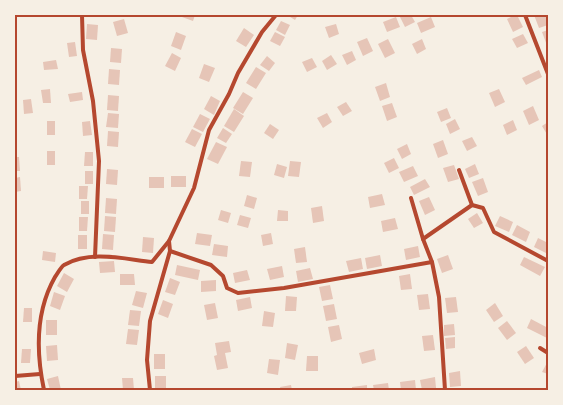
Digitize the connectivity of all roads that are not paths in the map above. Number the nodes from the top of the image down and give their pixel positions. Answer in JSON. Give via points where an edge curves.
{"nodes":[{"id":1,"x":82,"y":15,"type":"edge"},
{"id":2,"x":276,"y":15,"type":"edge"},
{"id":3,"x":525,"y":15,"type":"edge"},
{"id":4,"x":548,"y":74,"type":"edge"},
{"id":5,"x":459,"y":170,"type":"dead end"},
{"id":6,"x":410,"y":198,"type":"dead end"},
{"id":7,"x":472,"y":205,"type":"junction"},
{"id":8,"x":423,"y":240,"type":"junction"},
{"id":9,"x":169,"y":241,"type":"junction"},
{"id":10,"x":170,"y":251,"type":"junction"},
{"id":11,"x":95,"y":256,"type":"junction"},
{"id":12,"x":548,"y":261,"type":"edge"},
{"id":13,"x":432,"y":262,"type":"junction"},
{"id":14,"x":540,"y":348,"type":"dead end"},
{"id":15,"x":548,"y":353,"type":"edge"},
{"id":16,"x":40,"y":374,"type":"junction"},
{"id":17,"x":15,"y":376,"type":"edge"},
{"id":18,"x":44,"y":390,"type":"edge"},
{"id":19,"x":150,"y":390,"type":"edge"},
{"id":20,"x":445,"y":390,"type":"edge"}],
"edges":[{"from":1,"to":11,"type":"street","via":[[83,50],[93,101],[99,161]]},
{"from":2,"to":9,"type":"street","via":[[238,73],[209,130],[194,188]]},
{"from":3,"to":4,"type":"street"},
{"from":5,"to":7,"type":"street"},
{"from":6,"to":8,"type":"street"},
{"from":7,"to":8,"type":"street"},
{"from":7,"to":12,"type":"street","via":[[483,208],[494,232]]},
{"from":8,"to":13,"type":"street"},
{"from":9,"to":10,"type":"street"},
{"from":9,"to":11,"type":"street","via":[[152,262]]},
{"from":10,"to":13,"type":"street","via":[[212,265],[223,276],[227,288],[238,293]]},
{"from":10,"to":19,"type":"street","via":[[150,321],[147,360]]},
{"from":11,"to":16,"type":"street","via":[[62,266],[51,284],[42,309],[38,345]]},
{"from":13,"to":20,"type":"street","via":[[440,297]]},
{"from":14,"to":15,"type":"street"},
{"from":16,"to":17,"type":"street"},
{"from":16,"to":18,"type":"street"}]}
